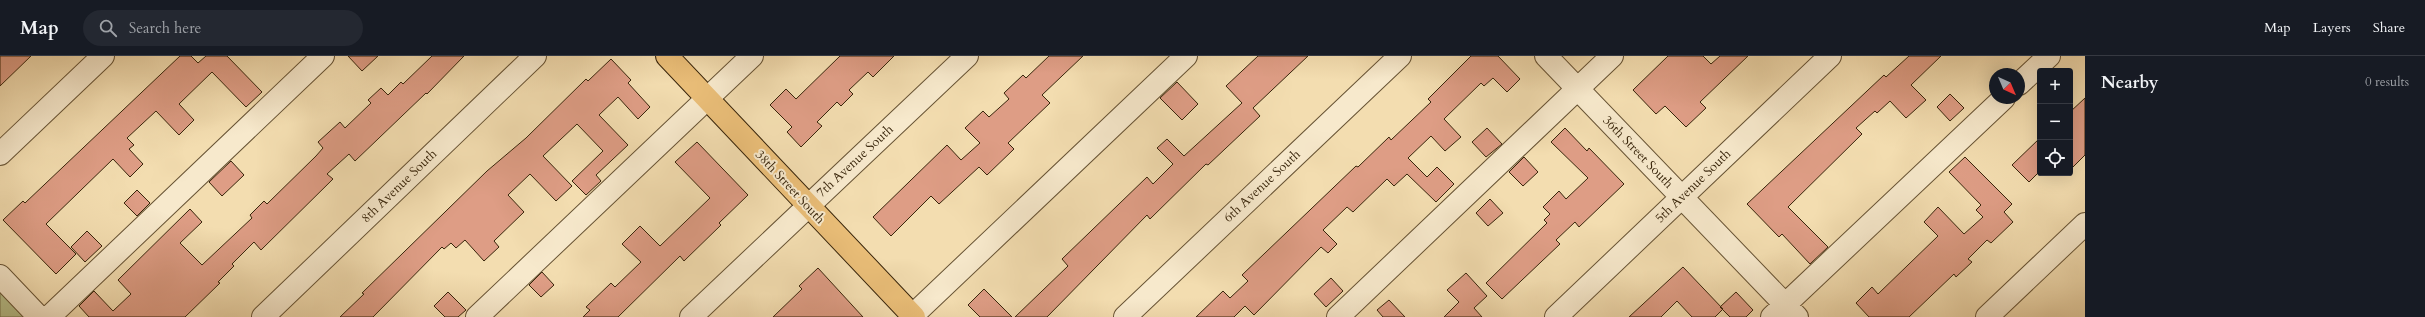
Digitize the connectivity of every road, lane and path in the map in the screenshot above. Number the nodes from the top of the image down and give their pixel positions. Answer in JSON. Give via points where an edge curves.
{"nodes":[{"id":1,"x":104,"y":56,"type":"edge"},
{"id":2,"x":323,"y":56,"type":"edge"},
{"id":3,"x":535,"y":56,"type":"edge"},
{"id":4,"x":667,"y":56,"type":"edge"},
{"id":5,"x":752,"y":56,"type":"edge"},
{"id":6,"x":967,"y":56,"type":"edge"},
{"id":7,"x":1186,"y":56,"type":"edge"},
{"id":8,"x":1400,"y":56,"type":"edge"},
{"id":9,"x":1546,"y":56,"type":"edge"},
{"id":10,"x":1612,"y":56,"type":"edge"},
{"id":11,"x":1830,"y":56,"type":"edge"},
{"id":12,"x":2049,"y":56,"type":"edge"},
{"id":13,"x":2025,"y":78,"type":"edge"},
{"id":14,"x":1578,"y":89,"type":"junction"},
{"id":15,"x":707,"y":99,"type":"junction"},
{"id":16,"x":1998,"y":104,"type":"edge"},
{"id":17,"x":0,"y":154,"type":"edge"},
{"id":18,"x":1681,"y":197,"type":"junction"},
{"id":19,"x":808,"y":206,"type":"junction"},
{"id":20,"x":2085,"y":224,"type":"edge"},
{"id":21,"x":0,"y":276,"type":"edge"},
{"id":22,"x":1785,"y":313,"type":"edge"},
{"id":23,"x":912,"y":316,"type":"edge"},
{"id":24,"x":39,"y":317,"type":"edge"},
{"id":25,"x":49,"y":317,"type":"edge"},
{"id":26,"x":263,"y":317,"type":"edge"},
{"id":27,"x":477,"y":317,"type":"edge"},
{"id":28,"x":691,"y":317,"type":"edge"},
{"id":29,"x":1125,"y":317,"type":"edge"},
{"id":30,"x":1338,"y":317,"type":"edge"},
{"id":31,"x":1556,"y":317,"type":"edge"},
{"id":32,"x":1987,"y":317,"type":"edge"}],
"edges":[{"from":1,"to":17,"type":"street"},
{"from":2,"to":25,"type":"street"},
{"from":3,"to":26,"type":"street","name":"8th Avenue South"},
{"from":4,"to":15,"type":"main road","name":"38th Street South"},
{"from":5,"to":15,"type":"street"},
{"from":6,"to":19,"type":"street","name":"7th Avenue South"},
{"from":7,"to":23,"type":"street"},
{"from":8,"to":29,"type":"street","name":"6th Avenue South"},
{"from":9,"to":14,"type":"street","name":"36th Street South"},
{"from":10,"to":14,"type":"street"},
{"from":11,"to":18,"type":"street","name":"5th Avenue South"},
{"from":12,"to":13,"type":"street"},
{"from":14,"to":18,"type":"street","name":"36th Street South"},
{"from":14,"to":30,"type":"street"},
{"from":15,"to":19,"type":"main road","name":"38th Street South"},
{"from":15,"to":27,"type":"street"},
{"from":16,"to":22,"type":"street"},
{"from":18,"to":22,"type":"street","name":"36th Street South"},
{"from":18,"to":31,"type":"street","name":"5th Avenue South"},
{"from":19,"to":23,"type":"main road","name":"38th Street South"},
{"from":19,"to":28,"type":"street","name":"7th Avenue South"},
{"from":20,"to":32,"type":"street"},
{"from":21,"to":24,"type":"street"}]}
